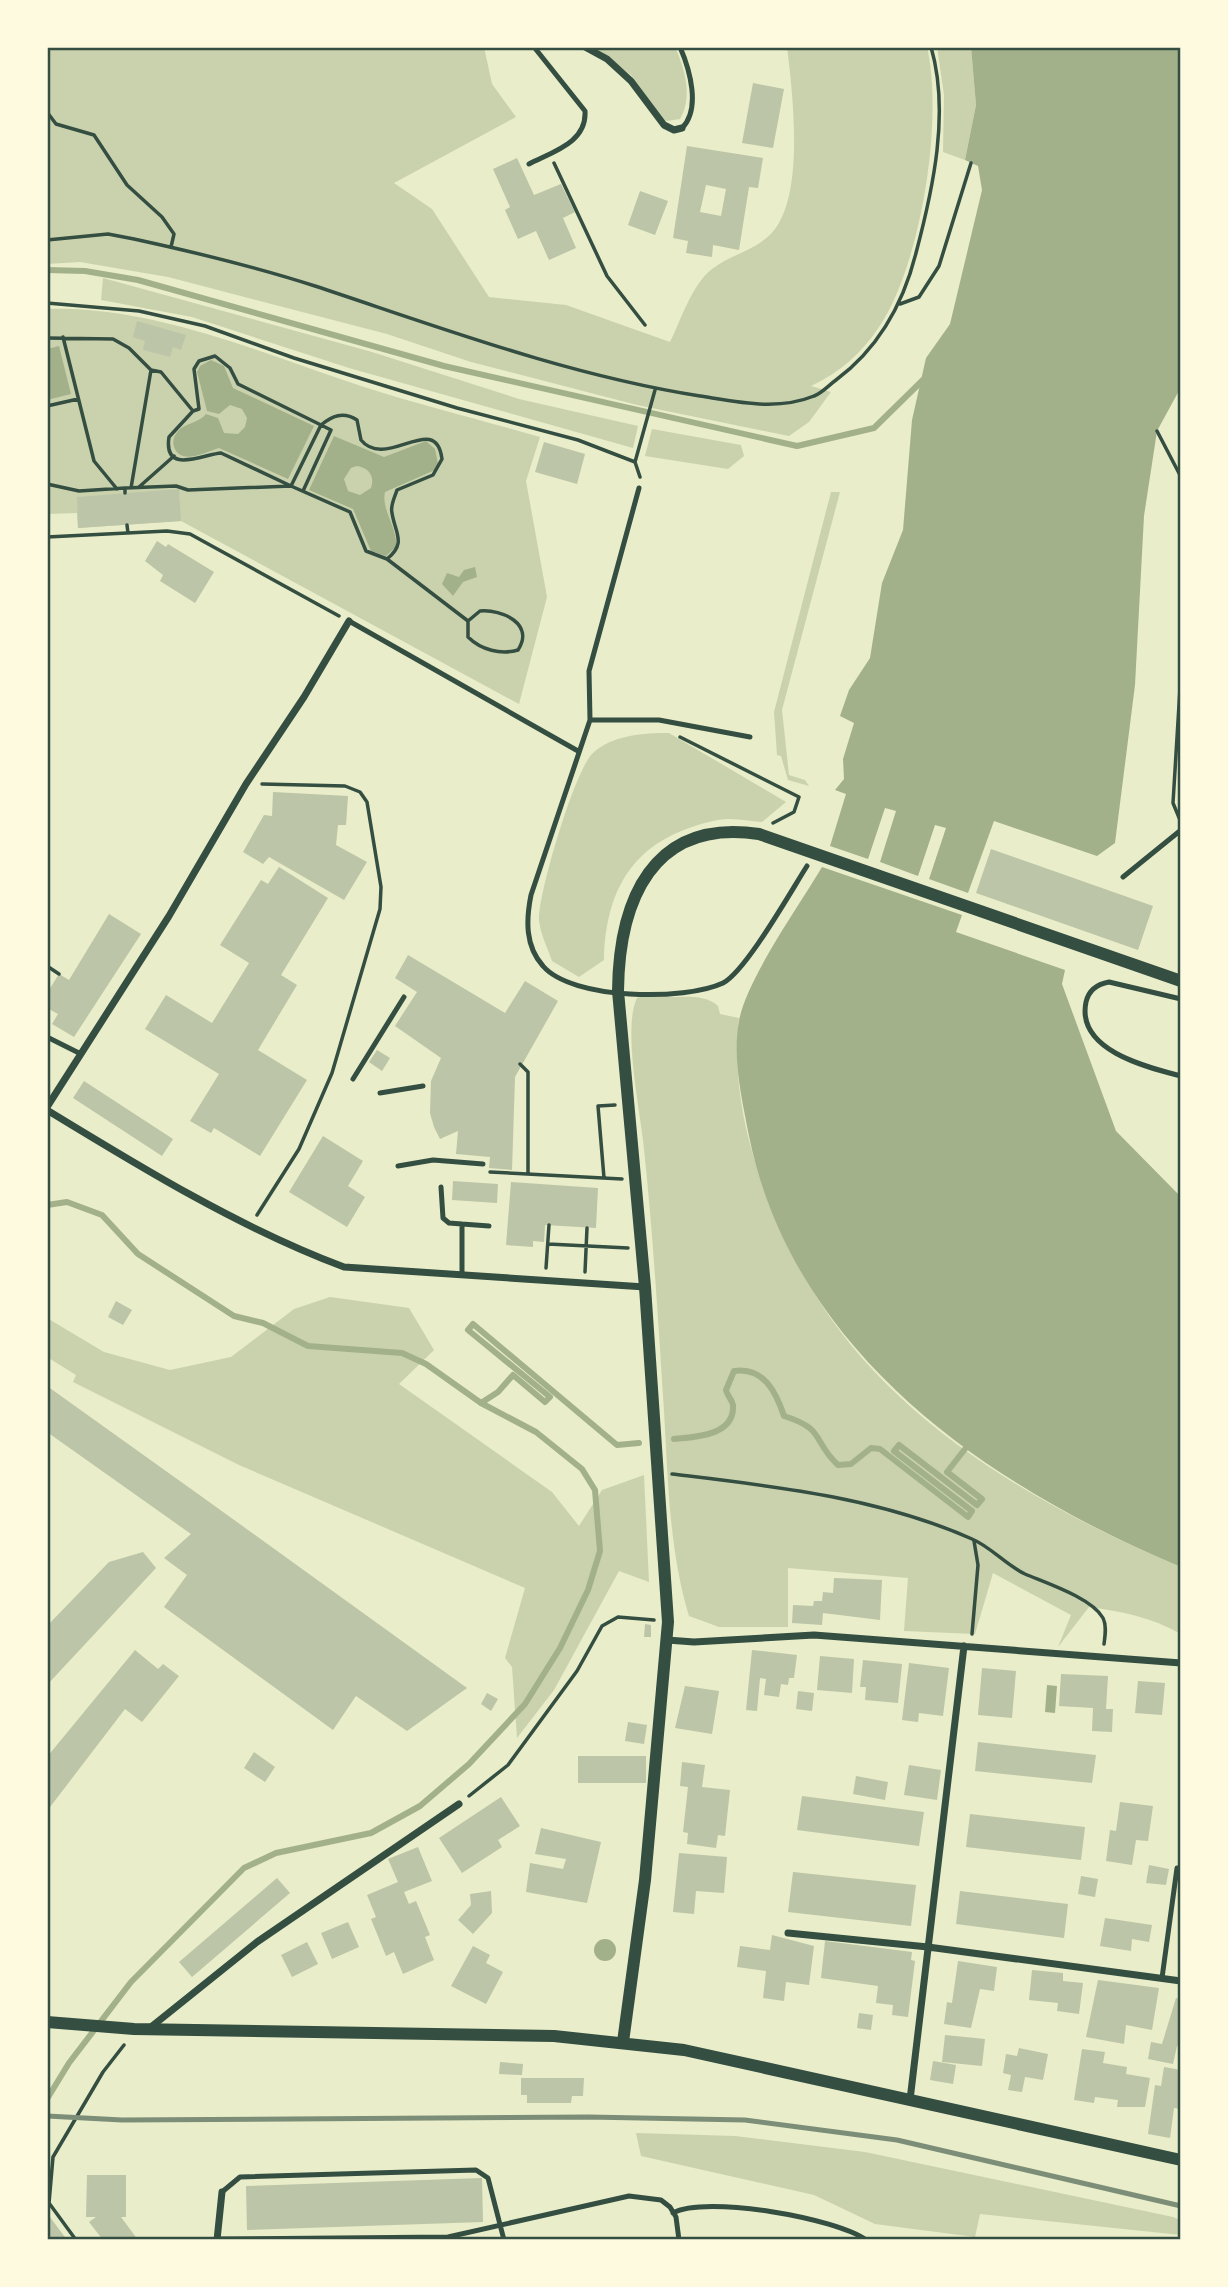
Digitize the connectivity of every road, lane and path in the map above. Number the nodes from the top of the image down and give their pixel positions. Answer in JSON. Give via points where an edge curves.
{"nodes":[{"id":1,"x":534,"y":47,"type":"edge"},
{"id":2,"x":584,"y":47,"type":"edge"},
{"id":3,"x":680,"y":47,"type":"edge"},
{"id":4,"x":930,"y":47,"type":"edge"},
{"id":5,"x":47,"y":112,"type":"edge"},
{"id":6,"x":682,"y":128,"type":"joint"},
{"id":7,"x":549,"y":154,"type":"junction"},
{"id":8,"x":971,"y":163,"type":"dead end"},
{"id":9,"x":529,"y":164,"type":"dead end"},
{"id":10,"x":47,"y":240,"type":"edge"},
{"id":11,"x":171,"y":247,"type":"junction"},
{"id":12,"x":47,"y":303,"type":"edge"},
{"id":13,"x":900,"y":304,"type":"junction"},
{"id":14,"x":645,"y":325,"type":"dead end"},
{"id":15,"x":63,"y":337,"type":"junction"},
{"id":16,"x":47,"y":338,"type":"edge"},
{"id":17,"x":151,"y":370,"type":"junction"},
{"id":18,"x":655,"y":390,"type":"junction"},
{"id":19,"x":78,"y":399,"type":"junction"},
{"id":20,"x":47,"y":406,"type":"edge"},
{"id":21,"x":193,"y":411,"type":"junction"},
{"id":22,"x":321,"y":425,"type":"junction"},
{"id":23,"x":1157,"y":431,"type":"dead end"},
{"id":24,"x":174,"y":456,"type":"junction"},
{"id":25,"x":1181,"y":477,"type":"edge"},
{"id":26,"x":47,"y":484,"type":"edge"},
{"id":27,"x":291,"y":486,"type":"junction"},
{"id":28,"x":139,"y":487,"type":"junction"},
{"id":29,"x":131,"y":488,"type":"junction"},
{"id":30,"x":639,"y":488,"type":"dead end"},
{"id":31,"x":117,"y":489,"type":"junction"},
{"id":32,"x":303,"y":491,"type":"junction"},
{"id":33,"x":127,"y":525,"type":"dead end"},
{"id":34,"x":128,"y":533,"type":"junction"},
{"id":35,"x":47,"y":537,"type":"edge"},
{"id":36,"x":387,"y":559,"type":"junction"},
{"id":37,"x":349,"y":621,"type":"junction"},
{"id":38,"x":468,"y":621,"type":"junction"},
{"id":39,"x":1181,"y":673,"type":"edge"},
{"id":40,"x":590,"y":720,"type":"junction"},
{"id":41,"x":659,"y":720,"type":"junction"},
{"id":42,"x":750,"y":737,"type":"dead end"},
{"id":43,"x":578,"y":751,"type":"junction"},
{"id":44,"x":246,"y":784,"type":"junction"},
{"id":45,"x":1181,"y":822,"type":"edge"},
{"id":46,"x":768,"y":830,"type":"junction"},
{"id":47,"x":1181,"y":830,"type":"edge"},
{"id":48,"x":807,"y":866,"type":"dead end"},
{"id":49,"x":1123,"y":877,"type":"dead end"},
{"id":50,"x":47,"y":966,"type":"edge"},
{"id":51,"x":59,"y":974,"type":"dead end"},
{"id":52,"x":1181,"y":981,"type":"edge"},
{"id":53,"x":618,"y":991,"type":"junction"},
{"id":54,"x":404,"y":997,"type":"dead end"},
{"id":55,"x":1181,"y":999,"type":"edge"},
{"id":56,"x":49,"y":1035,"type":"edge"},
{"id":57,"x":81,"y":1054,"type":"junction"},
{"id":58,"x":520,"y":1064,"type":"dead end"},
{"id":59,"x":1181,"y":1076,"type":"edge"},
{"id":60,"x":353,"y":1079,"type":"dead end"},
{"id":61,"x":423,"y":1086,"type":"dead end"},
{"id":62,"x":380,"y":1093,"type":"dead end"},
{"id":63,"x":47,"y":1109,"type":"edge"},
{"id":64,"x":619,"y":1117,"type":"dead end"},
{"id":65,"x":483,"y":1164,"type":"joint"},
{"id":66,"x":398,"y":1166,"type":"dead end"},
{"id":67,"x":623,"y":1167,"type":"dead end"},
{"id":68,"x":528,"y":1173,"type":"junction"},
{"id":69,"x":604,"y":1178,"type":"junction"},
{"id":70,"x":441,"y":1187,"type":"dead end"},
{"id":71,"x":462,"y":1224,"type":"junction"},
{"id":72,"x":251,"y":1225,"type":"junction"},
{"id":73,"x":549,"y":1225,"type":"dead end"},
{"id":74,"x":489,"y":1226,"type":"dead end"},
{"id":75,"x":587,"y":1228,"type":"dead end"},
{"id":76,"x":548,"y":1244,"type":"junction"},
{"id":77,"x":586,"y":1246,"type":"junction"},
{"id":78,"x":630,"y":1257,"type":"dead end"},
{"id":79,"x":534,"y":1271,"type":"dead end"},
{"id":80,"x":572,"y":1273,"type":"dead end"},
{"id":81,"x":585,"y":1274,"type":"junction"},
{"id":82,"x":595,"y":1274,"type":"dead end"},
{"id":83,"x":462,"y":1275,"type":"junction"},
{"id":84,"x":645,"y":1287,"type":"junction"},
{"id":85,"x":659,"y":1472,"type":"junction"},
{"id":86,"x":974,"y":1539,"type":"junction"},
{"id":87,"x":47,"y":1587,"type":"edge"},
{"id":88,"x":47,"y":1595,"type":"edge"},
{"id":89,"x":668,"y":1622,"type":"junction"},
{"id":90,"x":667,"y":1640,"type":"junction"},
{"id":91,"x":967,"y":1646,"type":"junction"},
{"id":92,"x":1104,"y":1657,"type":"junction"},
{"id":93,"x":1181,"y":1663,"type":"edge"},
{"id":94,"x":459,"y":1804,"type":"joint"},
{"id":95,"x":1181,"y":1869,"type":"edge"},
{"id":96,"x":788,"y":1933,"type":"dead end"},
{"id":97,"x":928,"y":1947,"type":"junction"},
{"id":98,"x":1162,"y":1978,"type":"junction"},
{"id":99,"x":1181,"y":1981,"type":"edge"},
{"id":100,"x":47,"y":2022,"type":"edge"},
{"id":101,"x":149,"y":2029,"type":"junction"},
{"id":102,"x":623,"y":2042,"type":"junction"},
{"id":103,"x":910,"y":2101,"type":"junction"},
{"id":104,"x":1181,"y":2160,"type":"edge"},
{"id":105,"x":222,"y":2192,"type":"joint"},
{"id":106,"x":673,"y":2213,"type":"junction"},
{"id":107,"x":500,"y":2226,"type":"junction"},
{"id":108,"x":428,"y":2238,"type":"edge"},
{"id":109,"x":217,"y":2239,"type":"edge"},
{"id":110,"x":76,"y":2240,"type":"edge"},
{"id":111,"x":504,"y":2240,"type":"edge"},
{"id":112,"x":679,"y":2240,"type":"edge"},
{"id":113,"x":866,"y":2240,"type":"edge"}],
"edges":[{"from":1,"to":7,"type":"lane","via":[[585,111],[579,136]]},
{"from":2,"to":6,"type":"street","via":[[626,76],[664,125]]},
{"from":3,"to":6,"type":"lane","via":[[692,97],[689,119]]},
{"from":4,"to":13,"type":"path","via":[[937,80],[937,138],[928,209]]},
{"from":5,"to":11,"type":"path","via":[[56,124],[94,135],[127,185],[174,234]]},
{"from":7,"to":9,"type":"lane"},
{"from":7,"to":14,"type":"path","via":[[607,276]]},
{"from":8,"to":13,"type":"path","via":[[939,266],[919,297]]},
{"from":10,"to":11,"type":"path","via":[[108,234]]},
{"from":11,"to":18,"type":"path","via":[[314,285],[489,345]]},
{"from":12,"to":18,"type":"path","via":[[179,319],[635,461]]},
{"from":13,"to":18,"type":"path","via":[[886,329],[853,367],[815,396],[759,405]]},
{"from":15,"to":16,"type":"path"},
{"from":15,"to":17,"type":"path","via":[[113,339]]},
{"from":15,"to":19,"type":"path"},
{"from":17,"to":21,"type":"path","via":[[161,372]]},
{"from":17,"to":29,"type":"path"},
{"from":19,"to":20,"type":"path"},
{"from":19,"to":31,"type":"path","via":[[94,461]]},
{"from":21,"to":22,"type":"path","via":[[199,409],[200,400],[194,369],[199,361],[215,356],[230,368],[238,384]]},
{"from":21,"to":24,"type":"path","via":[[169,437]]},
{"from":22,"to":27,"type":"path"},
{"from":22,"to":32,"type":"path","via":[[331,429]]},
{"from":22,"to":36,"type":"path","via":[[332,416],[350,416],[360,428],[361,440],[376,450],[386,451],[421,438],[434,441],[441,452],[438,471],[397,491],[391,513],[400,538]]},
{"from":23,"to":25,"type":"path"},
{"from":24,"to":27,"type":"path","via":[[190,462],[222,453]]},
{"from":24,"to":28,"type":"path"},
{"from":26,"to":31,"type":"path","via":[[79,491]]},
{"from":27,"to":28,"type":"path"},
{"from":27,"to":32,"type":"path"},
{"from":28,"to":29,"type":"path"},
{"from":29,"to":31,"type":"path"},
{"from":30,"to":40,"type":"lane","via":[[589,671]]},
{"from":32,"to":36,"type":"path","via":[[350,513],[366,551]]},
{"from":33,"to":34,"type":"path"},
{"from":34,"to":35,"type":"path"},
{"from":34,"to":37,"type":"path","via":[[190,534]]},
{"from":36,"to":38,"type":"path"},
{"from":37,"to":43,"type":"lane"},
{"from":37,"to":44,"type":"street"},
{"from":38,"to":38,"type":"path","via":[[480,611],[502,612],[516,621],[522,643],[508,653],[476,644],[468,637]]},
{"from":39,"to":45,"type":"path","via":[[1173,803]]},
{"from":40,"to":41,"type":"lane"},
{"from":40,"to":43,"type":"lane"},
{"from":41,"to":42,"type":"lane"},
{"from":41,"to":46,"type":"path","via":[[677,736],[799,797],[794,812]]},
{"from":43,"to":53,"type":"lane","via":[[531,895],[528,936],[534,954],[555,977],[569,984]]},
{"from":44,"to":57,"type":"street","via":[[170,916]]},
{"from":44,"to":72,"type":"path","via":[[345,786],[360,792],[367,802],[381,887],[380,909],[332,1073],[299,1149]]},
{"from":46,"to":52,"type":"street"},
{"from":46,"to":53,"type":"street","via":[[708,834],[663,858],[634,896],[624,923]]},
{"from":47,"to":49,"type":"lane"},
{"from":48,"to":53,"type":"lane","via":[[743,965],[726,982],[681,993]]},
{"from":50,"to":51,"type":"path"},
{"from":53,"to":84,"type":"street"},
{"from":54,"to":60,"type":"lane"},
{"from":55,"to":59,"type":"lane","via":[[1110,982],[1099,984],[1086,1003],[1092,1035],[1109,1050]]},
{"from":56,"to":57,"type":"lane"},
{"from":57,"to":63,"type":"street"},
{"from":58,"to":68,"type":"path","via":[[528,1072]]},
{"from":61,"to":62,"type":"lane"},
{"from":63,"to":72,"type":"street"},
{"from":64,"to":69,"type":"path","via":[[618,1104],[598,1106]]},
{"from":65,"to":66,"type":"lane","via":[[433,1160]]},
{"from":65,"to":68,"type":"path","via":[[485,1172]]},
{"from":67,"to":69,"type":"path","via":[[624,1180]]},
{"from":68,"to":69,"type":"path"},
{"from":70,"to":71,"type":"lane","via":[[443,1218]]},
{"from":71,"to":74,"type":"lane"},
{"from":71,"to":83,"type":"lane"},
{"from":72,"to":83,"type":"street","via":[[344,1267]]},
{"from":73,"to":76,"type":"path"},
{"from":75,"to":77,"type":"path"},
{"from":76,"to":77,"type":"path"},
{"from":76,"to":79,"type":"path","via":[[546,1272]]},
{"from":77,"to":78,"type":"path","via":[[630,1248]]},
{"from":77,"to":81,"type":"path"},
{"from":80,"to":81,"type":"path"},
{"from":81,"to":82,"type":"path"},
{"from":83,"to":84,"type":"street"},
{"from":84,"to":85,"type":"street"},
{"from":85,"to":86,"type":"path","via":[[869,1505]]},
{"from":85,"to":89,"type":"street"},
{"from":86,"to":91,"type":"path","via":[[978,1578]]},
{"from":86,"to":92,"type":"path","via":[[1023,1573],[1071,1594],[1102,1616]]},
{"from":87,"to":88,"type":"path"},
{"from":89,"to":90,"type":"street"},
{"from":89,"to":94,"type":"path","via":[[618,1618],[602,1626],[577,1671],[508,1765]]},
{"from":90,"to":91,"type":"street","via":[[814,1635]]},
{"from":90,"to":102,"type":"street","via":[[645,1880]]},
{"from":91,"to":92,"type":"street"},
{"from":91,"to":97,"type":"street"},
{"from":92,"to":93,"type":"street"},
{"from":94,"to":101,"type":"street","via":[[257,1942]]},
{"from":95,"to":98,"type":"lane","via":[[1177,1868]]},
{"from":96,"to":97,"type":"street"},
{"from":97,"to":98,"type":"street"},
{"from":97,"to":103,"type":"street"},
{"from":98,"to":99,"type":"street"},
{"from":100,"to":101,"type":"street"},
{"from":101,"to":102,"type":"street","via":[[554,2036]]},
{"from":101,"to":110,"type":"path","via":[[122,2046],[53,2157],[49,2203]]},
{"from":102,"to":103,"type":"street","via":[[684,2050]]},
{"from":103,"to":104,"type":"street"},
{"from":105,"to":107,"type":"lane","via":[[240,2177],[476,2169],[488,2178]]},
{"from":105,"to":109,"type":"street"},
{"from":106,"to":107,"type":"lane","via":[[662,2200],[629,2196]]},
{"from":106,"to":112,"type":"lane"},
{"from":106,"to":113,"type":"lane","via":[[691,2206],[792,2215],[833,2224]]},
{"from":107,"to":108,"type":"lane"},
{"from":107,"to":111,"type":"lane"},
{"from":108,"to":109,"type":"lane"}]}
